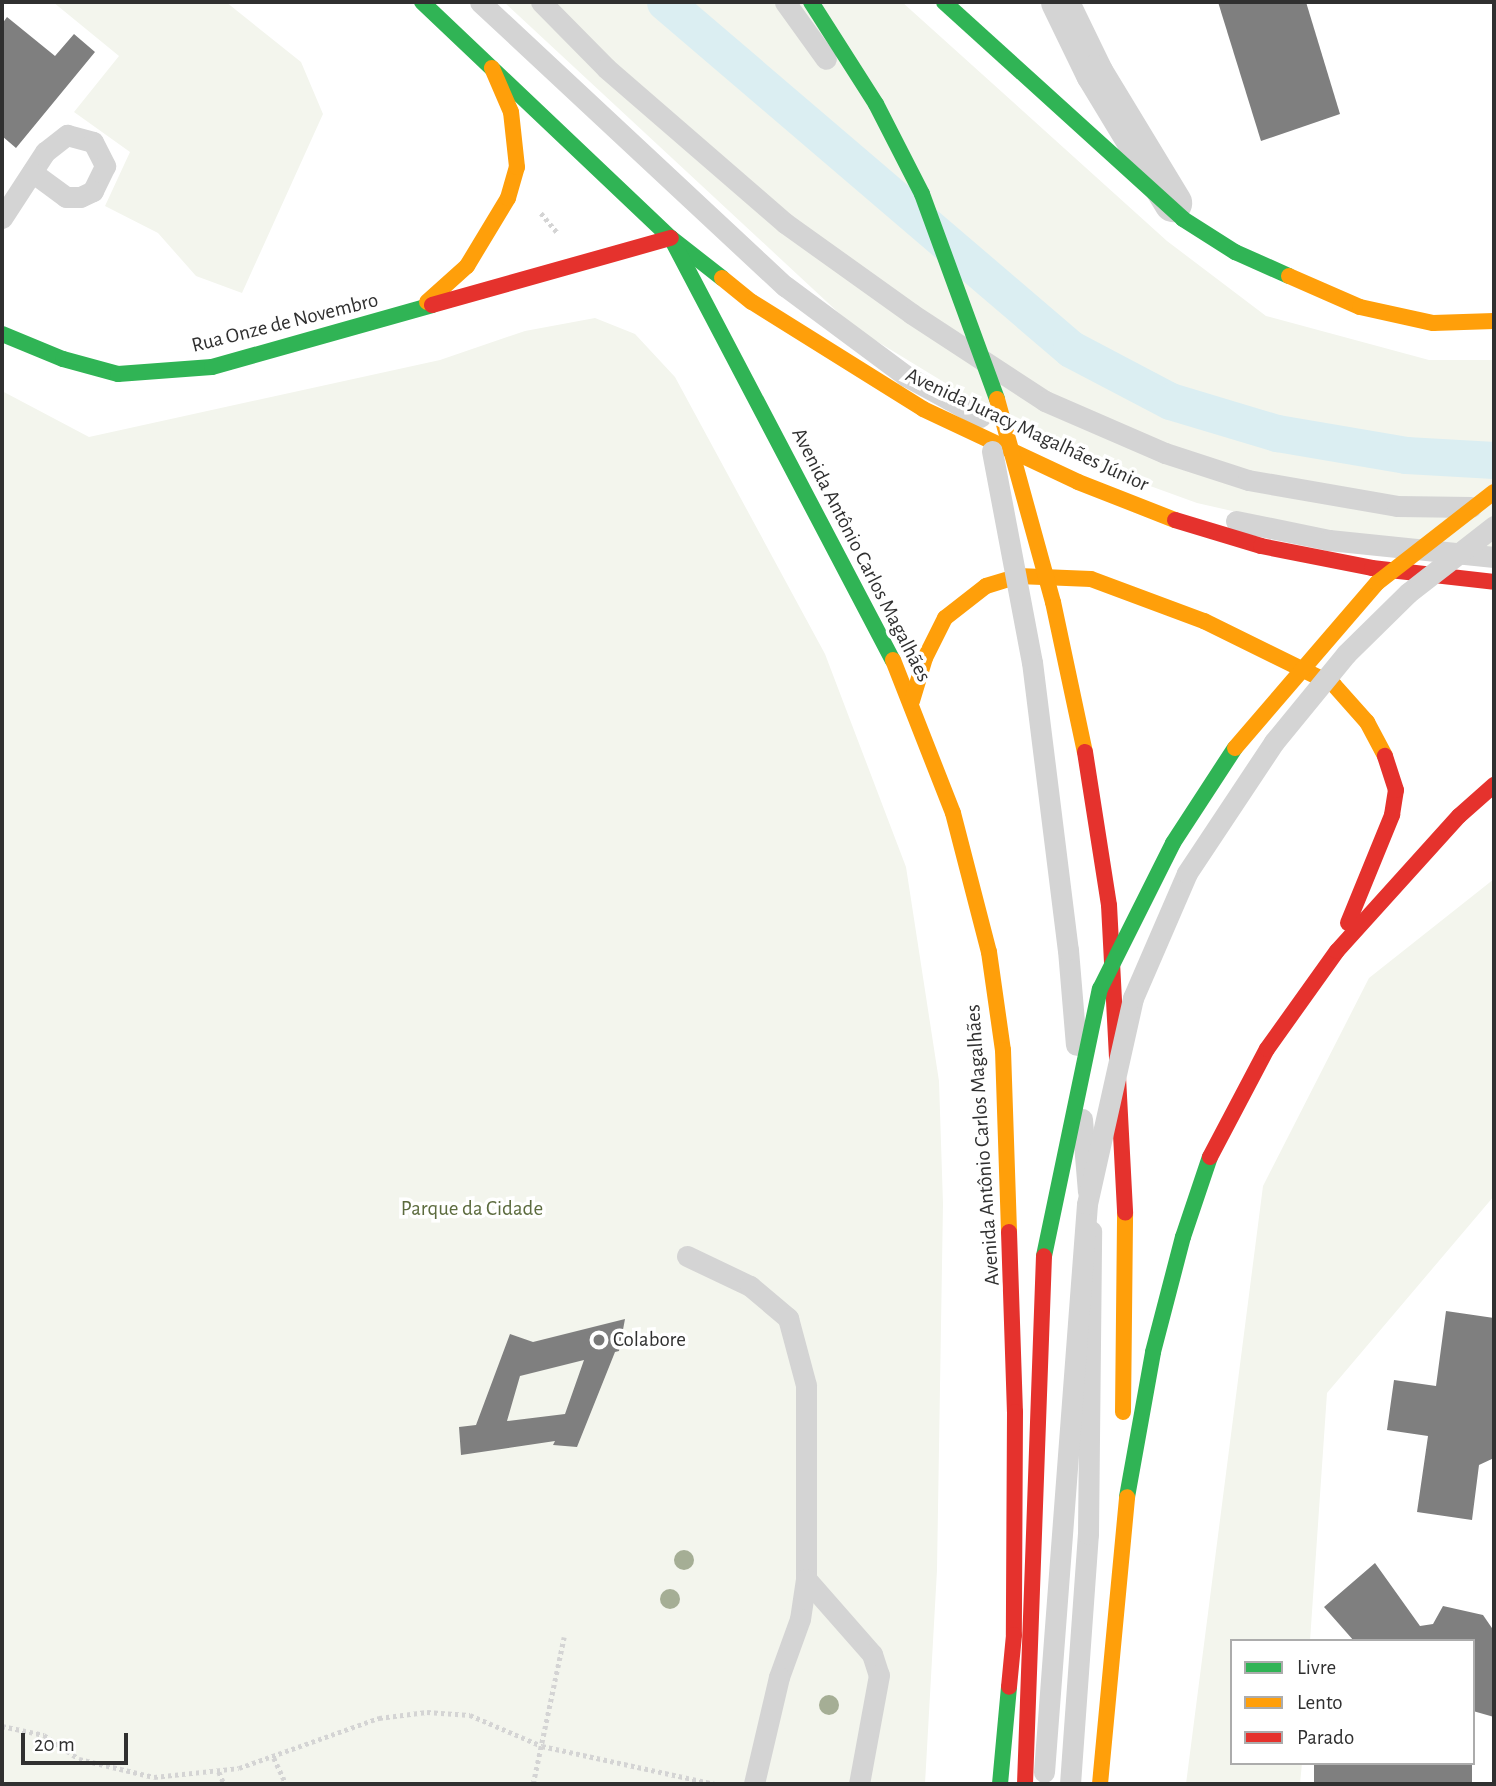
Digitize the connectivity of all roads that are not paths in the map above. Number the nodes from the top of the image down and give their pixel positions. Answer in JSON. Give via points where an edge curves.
{"nodes":[{"id":1,"x":422,"y":2,"type":"edge"},
{"id":2,"x":480,"y":2,"type":"edge"},
{"id":3,"x":541,"y":2,"type":"edge"},
{"id":4,"x":785,"y":2,"type":"edge"},
{"id":5,"x":811,"y":2,"type":"edge"},
{"id":6,"x":944,"y":2,"type":"edge"},
{"id":7,"x":1060,"y":2,"type":"edge"},
{"id":8,"x":1094,"y":2,"type":"edge"},
{"id":9,"x":492,"y":68,"type":"junction"},
{"id":10,"x":1095,"y":74,"type":"junction"},
{"id":11,"x":32,"y":172,"type":"dead end"},
{"id":12,"x":2,"y":218,"type":"edge"},
{"id":13,"x":1183,"y":219,"type":"junction"},
{"id":14,"x":671,"y":238,"type":"junction"},
{"id":15,"x":416,"y":310,"type":"junction"},
{"id":16,"x":1494,"y":321,"type":"edge"},
{"id":17,"x":2,"y":334,"type":"edge"},
{"id":18,"x":1494,"y":492,"type":"edge"},
{"id":19,"x":1494,"y":508,"type":"edge"},
{"id":20,"x":1494,"y":526,"type":"edge"},
{"id":21,"x":1494,"y":557,"type":"edge"},
{"id":22,"x":1494,"y":582,"type":"edge"},
{"id":23,"x":912,"y":701,"type":"junction"},
{"id":24,"x":1494,"y":785,"type":"edge"},
{"id":25,"x":1337,"y":951,"type":"junction"},
{"id":26,"x":687,"y":1256,"type":"dead end"},
{"id":27,"x":1121,"y":1537,"type":"junction"},
{"id":28,"x":806,"y":1578,"type":"junction"},
{"id":29,"x":754,"y":1784,"type":"edge"},
{"id":30,"x":859,"y":1784,"type":"edge"},
{"id":31,"x":1000,"y":1784,"type":"edge"},
{"id":32,"x":1025,"y":1784,"type":"edge"},
{"id":33,"x":1043,"y":1784,"type":"edge"},
{"id":34,"x":1070,"y":1784,"type":"edge"},
{"id":35,"x":1100,"y":1784,"type":"edge"}],
"edges":[{"from":1,"to":9,"type":"main road","name":"Avenida Juracy Magalhães Júnior"},
{"from":2,"to":21,"type":"lane","via":[[785,286],[906,376],[1077,469],[1199,513],[1329,540]]},
{"from":3,"to":19,"type":"lane","via":[[606,68],[785,223],[1045,401],[1165,453],[1248,480],[1397,506]]},
{"from":4,"to":34,"type":"lane","bridge":true,"via":[[847,87],[902,193],[955,319],[996,467],[1032,663],[1068,950],[1094,1267],[1087,1534]]},
{"from":5,"to":27,"type":"main road","bridge":true,"via":[[876,104],[922,194],[986,361],[1056,615],[1083,740],[1109,905],[1126,1234]]},
{"from":6,"to":13,"type":"main road"},
{"from":7,"to":10,"type":"street"},
{"from":8,"to":10,"type":"street","via":[[1089,25]]},
{"from":9,"to":14,"type":"main road","name":"Avenida Juracy Magalhães Júnior"},
{"from":9,"to":15,"type":"main road","name":"Rua Onze de Novembro","via":[[518,144],[508,198],[467,266]]},
{"from":10,"to":13,"type":"street"},
{"from":11,"to":12,"type":"lane"},
{"from":13,"to":16,"type":"main road","via":[[1247,258],[1360,307],[1433,323]]},
{"from":14,"to":15,"type":"main road","name":"Rua Onze de Novembro"},
{"from":14,"to":22,"type":"main road","name":"Avenida Juracy Magalhães Júnior","via":[[752,302],[845,362],[923,408],[1078,482],[1162,516],[1261,546],[1372,568]]},
{"from":14,"to":23,"type":"main road","name":"Avenida Antônio Carlos Magalhães","via":[[872,615]]},
{"from":15,"to":17,"type":"main road","name":"Rua Onze de Novembro","via":[[212,367],[163,373],[118,374],[63,359]]},
{"from":18,"to":32,"type":"main road","bridge":true,"via":[[1377,583],[1250,726],[1172,844],[1100,989],[1045,1237]]},
{"from":20,"to":33,"type":"lane","bridge":true,"via":[[1390,611],[1346,654],[1274,742],[1187,873],[1133,998],[1087,1204]]},
{"from":23,"to":25,"type":"main road","via":[[925,658],[945,618],[986,586],[1018,576],[1091,579],[1204,621],[1334,685],[1367,722],[1393,770],[1396,790],[1392,816]]},
{"from":23,"to":31,"type":"main road","name":"Avenida Antônio Carlos Magalhães","via":[[960,838],[989,952],[1003,1050],[1015,1412],[1014,1635]]},
{"from":24,"to":25,"type":"main road"},
{"from":25,"to":27,"type":"main road","via":[[1267,1049],[1214,1146],[1183,1237],[1153,1352]]},
{"from":26,"to":28,"type":"lane","via":[[750,1286],[788,1318],[796,1336],[806,1385]]},
{"from":27,"to":35,"type":"main road"},
{"from":28,"to":29,"type":"lane","via":[[800,1619],[779,1677]]},
{"from":28,"to":30,"type":"lane","via":[[872,1654],[879,1675]]}]}
